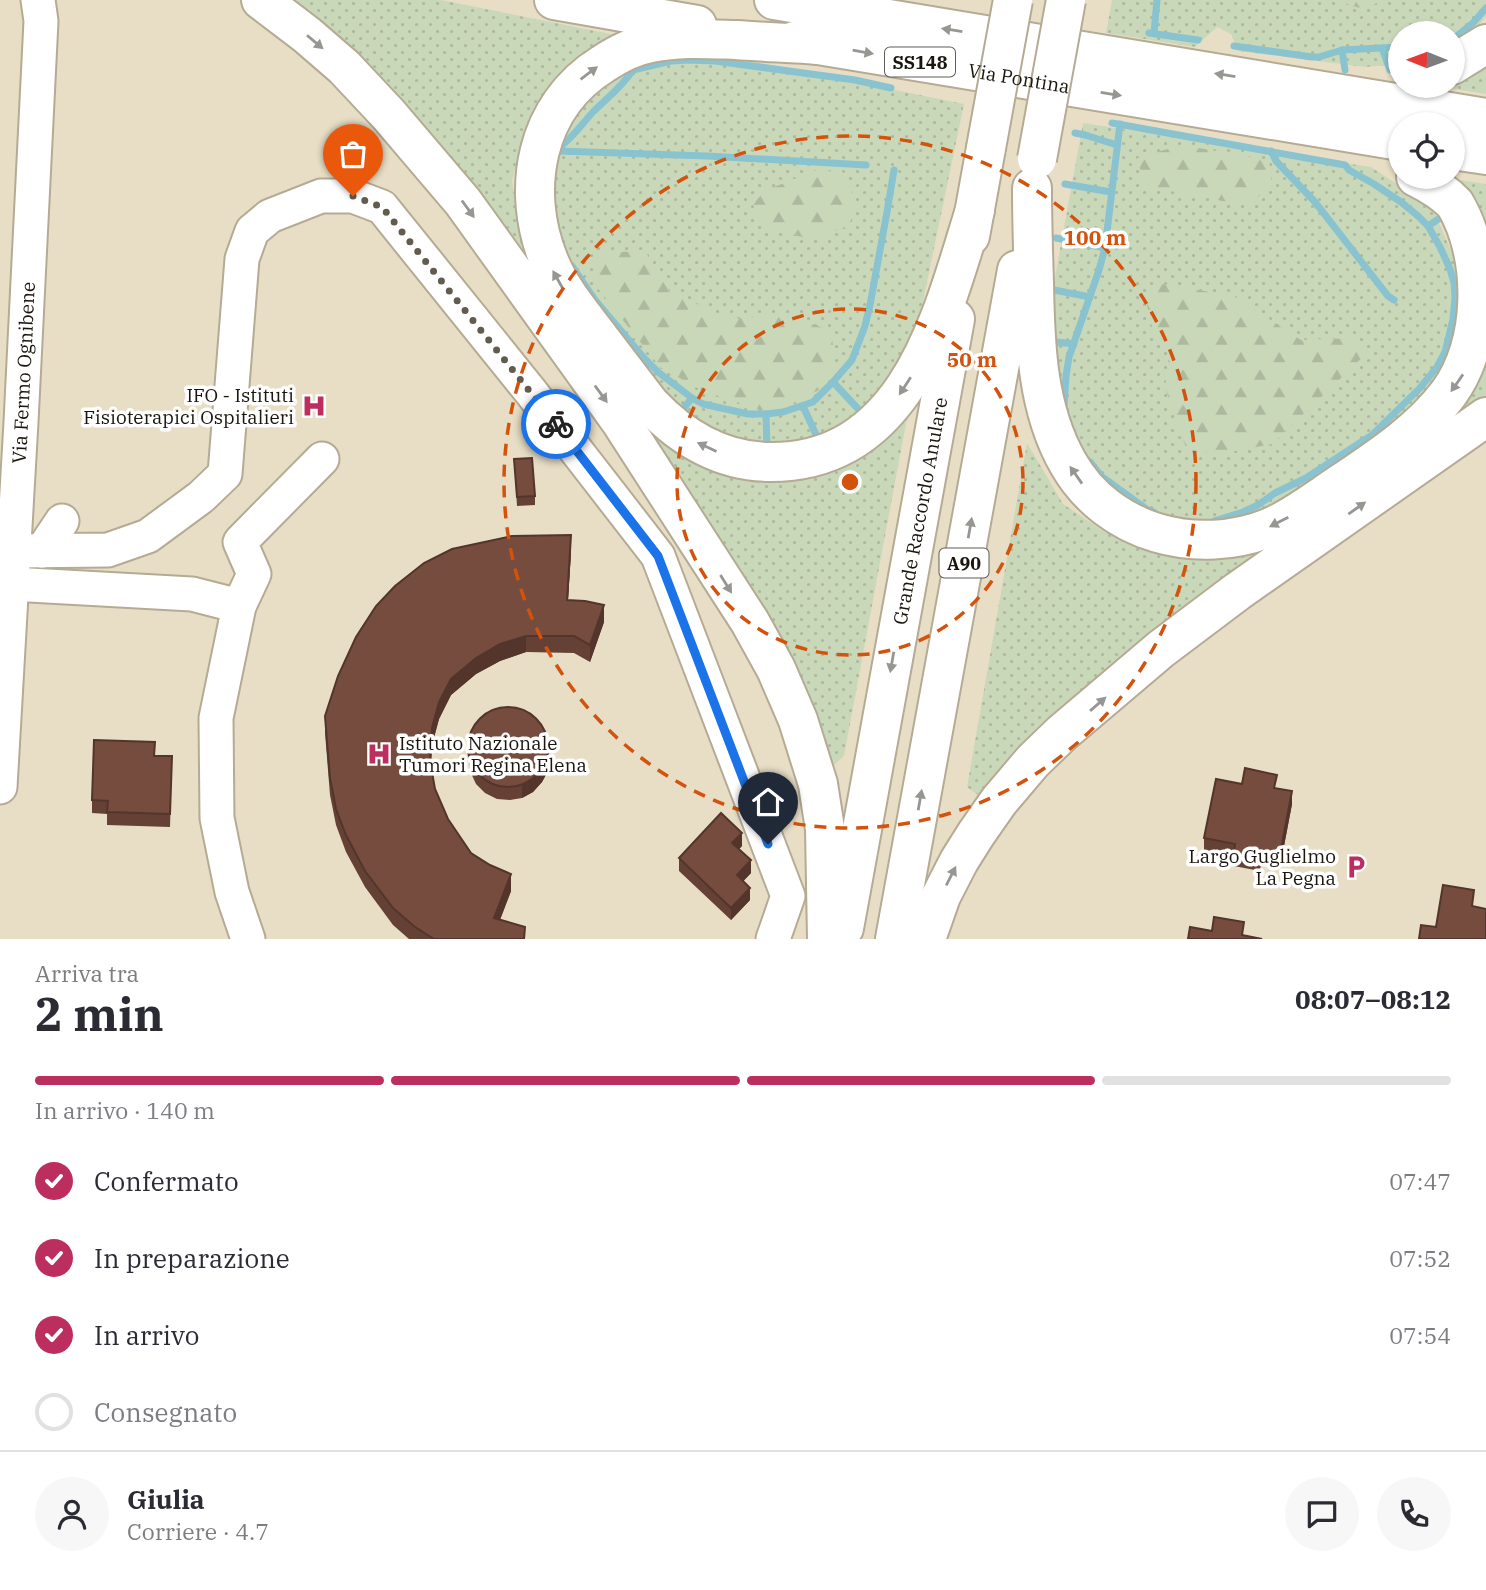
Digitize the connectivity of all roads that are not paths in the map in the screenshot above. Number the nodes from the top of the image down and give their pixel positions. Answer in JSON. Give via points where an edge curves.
{"nodes":[{"id":1,"x":38,"y":0,"type":"edge"},
{"id":2,"x":261,"y":0,"type":"edge"},
{"id":3,"x":554,"y":0,"type":"edge"},
{"id":4,"x":774,"y":0,"type":"edge"},
{"id":5,"x":1013,"y":0,"type":"edge"},
{"id":6,"x":1066,"y":0,"type":"edge"},
{"id":7,"x":804,"y":3,"type":"edge"},
{"id":8,"x":1486,"y":44,"type":"edge"},
{"id":9,"x":820,"y":45,"type":"junction"},
{"id":10,"x":1465,"y":57,"type":"edge"},
{"id":11,"x":1388,"y":78,"type":"edge"},
{"id":12,"x":1273,"y":83,"type":"junction"},
{"id":13,"x":1486,"y":118,"type":"edge"},
{"id":14,"x":1287,"y":123,"type":"junction"},
{"id":15,"x":1388,"y":139,"type":"edge"},
{"id":16,"x":1465,"y":152,"type":"edge"},
{"id":17,"x":1486,"y":155,"type":"edge"},
{"id":18,"x":1388,"y":163,"type":"edge"},
{"id":19,"x":1035,"y":173,"type":"junction"},
{"id":20,"x":1438,"y":189,"type":"edge"},
{"id":21,"x":975,"y":210,"type":"junction"},
{"id":22,"x":1486,"y":417,"type":"edge"},
{"id":23,"x":321,"y":459,"type":"dead end"},
{"id":24,"x":61,"y":521,"type":"dead end"},
{"id":25,"x":28,"y":551,"type":"junction"},
{"id":26,"x":11,"y":584,"type":"junction"},
{"id":27,"x":239,"y":606,"type":"junction"},
{"id":28,"x":0,"y":787,"type":"edge"},
{"id":29,"x":248,"y":939,"type":"edge"},
{"id":30,"x":773,"y":939,"type":"edge"},
{"id":31,"x":827,"y":939,"type":"edge"},
{"id":32,"x":842,"y":939,"type":"edge"},
{"id":33,"x":895,"y":939,"type":"edge"},
{"id":34,"x":926,"y":939,"type":"edge"}],
"edges":[{"from":1,"to":25,"type":"street","name":"Via Fermo Ognibene"},
{"from":2,"to":31,"type":"highway","one_way":true,"via":[[344,67],[463,202],[621,422],[750,622],[790,700],[818,784],[825,829]]},
{"from":3,"to":9,"type":"highway","name":"Via Pontina","number":"SS148"},
{"from":4,"to":7,"type":"highway","name":"Via Pontina","number":"SS148"},
{"from":5,"to":21,"type":"highway","name":"Grande Raccordo Anulare","number":"A90","bridge":true},
{"from":6,"to":19,"type":"highway","number":"A90","bridge":true},
{"from":12,"to":7,"type":"highway","name":"Via Pontina","number":"SS148","one_way":true},
{"from":8,"to":10,"type":"highway"},
{"from":9,"to":14,"type":"highway","name":"Via Pontina","number":"SS148","one_way":true},
{"from":21,"to":9,"type":"highway","one_way":true,"via":[[943,314],[895,402],[868,429],[818,456],[765,462],[732,457],[699,444],[664,419],[569,298],[548,261],[537,221],[535,178],[553,116],[569,91],[590,72],[649,43],[703,38]]},
{"from":11,"to":12,"type":"highway"},
{"from":12,"to":13,"type":"highway","name":"Via Pontina","number":"SS148"},
{"from":14,"to":15,"type":"highway","name":"Via Pontina","number":"SS148"},
{"from":14,"to":18,"type":"highway"},
{"from":16,"to":17,"type":"highway"},
{"from":20,"to":19,"type":"highway","one_way":true,"via":[[1458,207],[1473,230],[1483,261],[1482,323],[1463,375],[1410,432],[1290,517],[1239,537],[1203,540],[1156,534],[1128,522],[1094,499],[1067,462],[1049,418],[1037,361]]},
{"from":33,"to":19,"type":"highway","number":"A90","one_way":true},
{"from":21,"to":32,"type":"highway","name":"Grande Raccordo Anulare","number":"A90","one_way":true},
{"from":34,"to":22,"type":"highway","one_way":true,"via":[[941,896],[976,835],[999,801],[1062,733],[1161,649]]},
{"from":23,"to":27,"type":"street","via":[[240,542],[254,574]]},
{"from":24,"to":25,"type":"street"},
{"from":25,"to":26,"type":"street","name":"Via Fermo Ognibene"},
{"from":25,"to":30,"type":"street","via":[[108,550],[148,536],[225,474],[242,259],[252,231],[270,216],[321,197],[353,196],[382,207],[658,556],[788,896]]},
{"from":26,"to":27,"type":"street","via":[[192,594]]},
{"from":26,"to":28,"type":"street","name":"Via Fermo Ognibene"},
{"from":27,"to":29,"type":"street","via":[[216,718],[216,817],[232,892]]}]}
